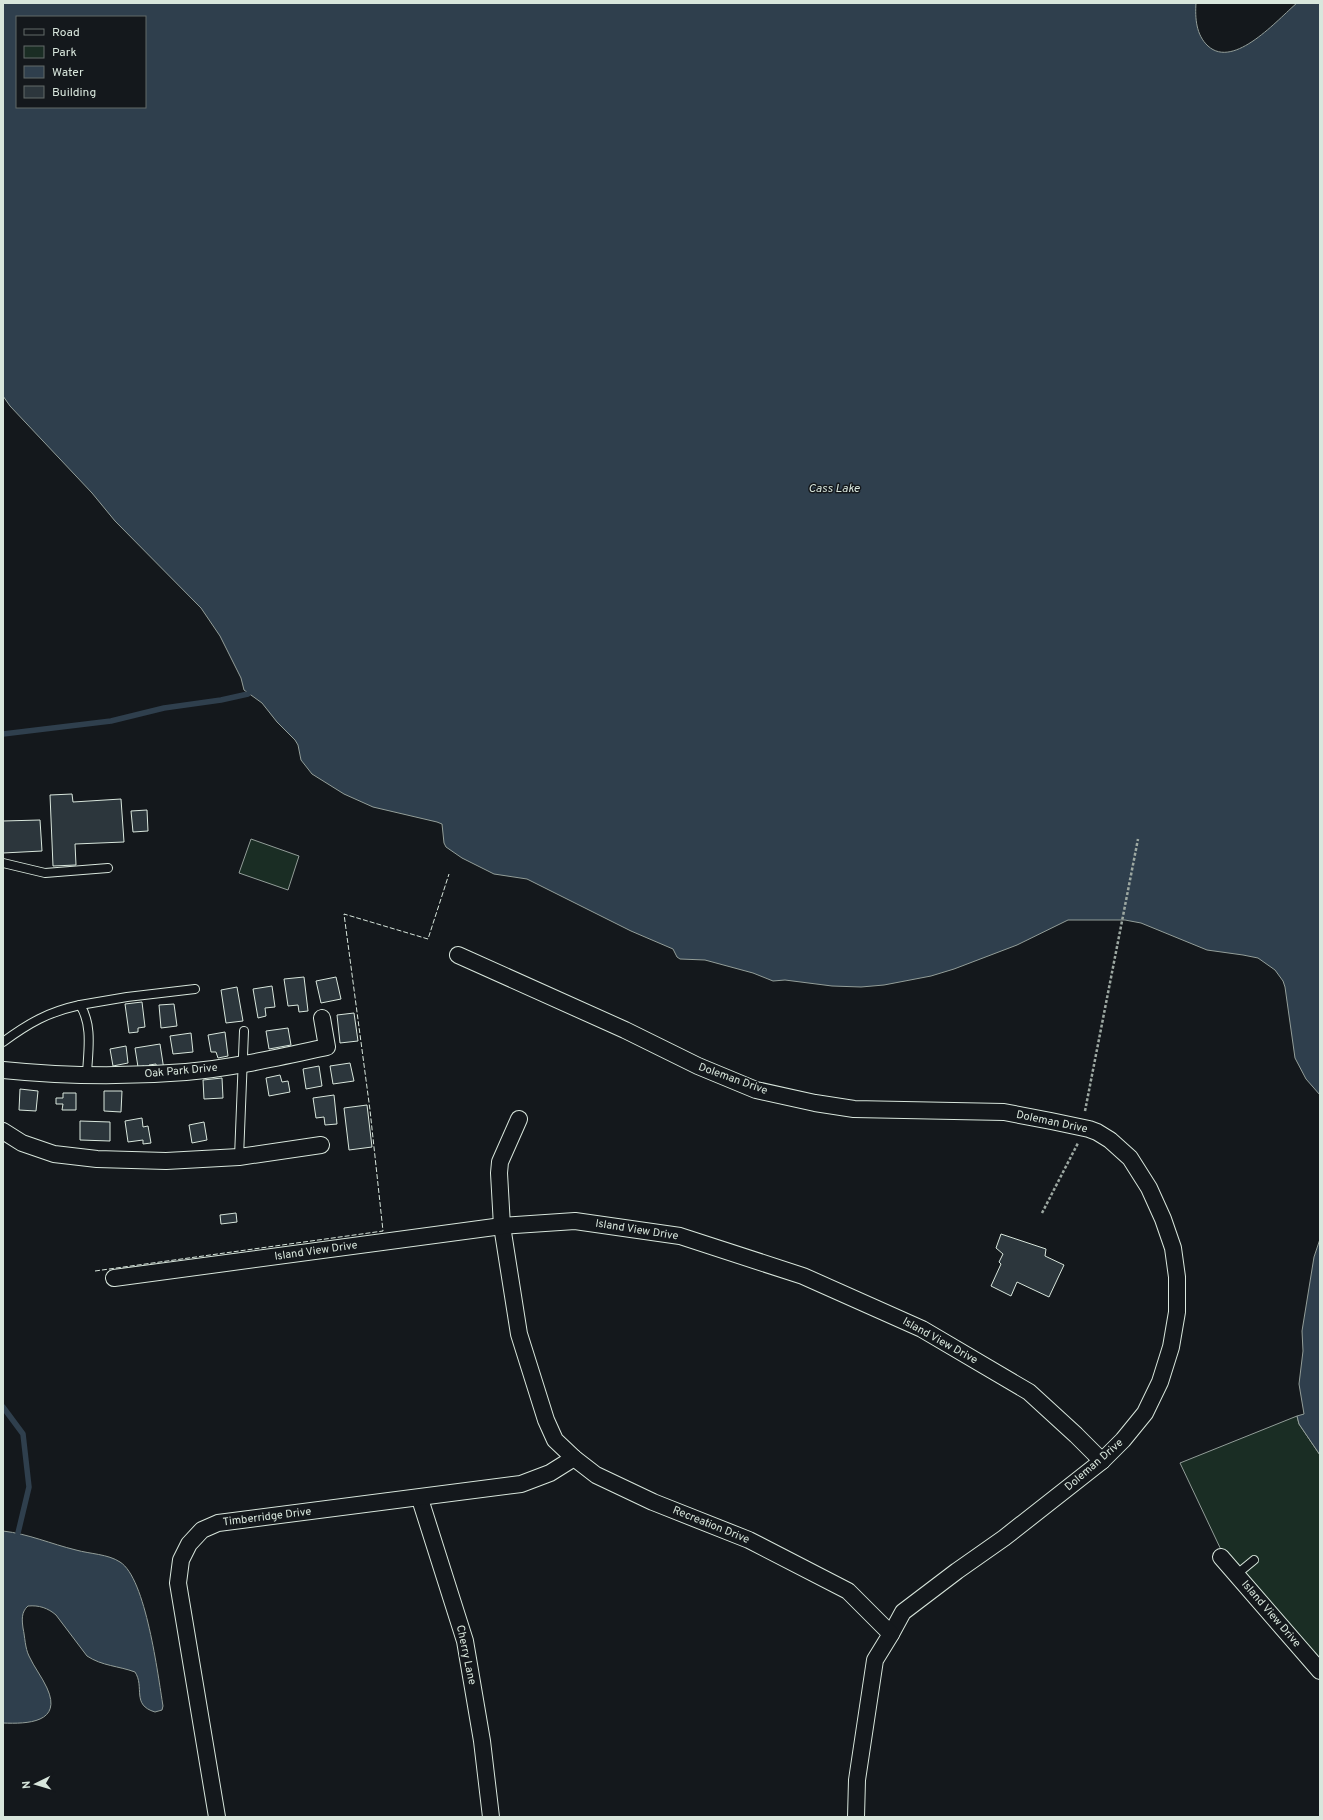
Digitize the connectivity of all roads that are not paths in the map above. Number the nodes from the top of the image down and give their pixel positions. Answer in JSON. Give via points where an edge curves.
{"nodes":[{"id":1,"x":3,"y":863,"type":"edge"},
{"id":2,"x":108,"y":868,"type":"dead end"},
{"id":3,"x":458,"y":955,"type":"dead end"},
{"id":4,"x":195,"y":989,"type":"dead end"},
{"id":5,"x":80,"y":1005,"type":"junction"},
{"id":6,"x":322,"y":1018,"type":"dead end"},
{"id":7,"x":244,"y":1032,"type":"dead end"},
{"id":8,"x":3,"y":1042,"type":"edge"},
{"id":9,"x":243,"y":1064,"type":"junction"},
{"id":10,"x":3,"y":1070,"type":"edge"},
{"id":11,"x":87,"y":1074,"type":"junction"},
{"id":12,"x":519,"y":1119,"type":"dead end"},
{"id":13,"x":3,"y":1131,"type":"edge"},
{"id":14,"x":321,"y":1145,"type":"dead end"},
{"id":15,"x":239,"y":1157,"type":"junction"},
{"id":16,"x":502,"y":1226,"type":"junction"},
{"id":17,"x":114,"y":1278,"type":"dead end"},
{"id":18,"x":574,"y":1458,"type":"junction"},
{"id":19,"x":1102,"y":1461,"type":"junction"},
{"id":20,"x":420,"y":1498,"type":"junction"},
{"id":21,"x":1221,"y":1557,"type":"dead end"},
{"id":22,"x":1254,"y":1560,"type":"dead end"},
{"id":23,"x":1236,"y":1574,"type":"junction"},
{"id":24,"x":891,"y":1634,"type":"junction"},
{"id":25,"x":1320,"y":1671,"type":"edge"},
{"id":26,"x":217,"y":1817,"type":"edge"},
{"id":27,"x":491,"y":1817,"type":"edge"},
{"id":28,"x":856,"y":1817,"type":"edge"}],
"edges":[{"from":1,"to":2,"type":"lane","via":[[45,873]]},
{"from":3,"to":19,"type":"street","name":"Doleman Drive","via":[[625,1030],[698,1066],[756,1090],[854,1109],[1004,1112],[1083,1127],[1110,1140],[1130,1158],[1149,1188],[1163,1219],[1177,1277],[1177,1312],[1171,1347],[1160,1382],[1145,1414]]},
{"from":4,"to":5,"type":"lane"},
{"from":5,"to":8,"type":"lane","via":[[57,1010],[24,1026]]},
{"from":5,"to":11,"type":"lane","via":[[89,1034]]},
{"from":6,"to":9,"type":"street","name":"Oak Park Drive","via":[[327,1047]]},
{"from":7,"to":9,"type":"lane"},
{"from":9,"to":11,"type":"street","name":"Oak Park Drive","via":[[179,1072]]},
{"from":9,"to":15,"type":"lane"},
{"from":10,"to":11,"type":"street","name":"Oak Park Drive"},
{"from":12,"to":16,"type":"street","name":"Recreation Drive","via":[[500,1162]]},
{"from":13,"to":15,"type":"street","via":[[22,1143],[54,1154],[97,1160],[166,1162]]},
{"from":14,"to":15,"type":"street"},
{"from":16,"to":17,"type":"street","name":"Island View Drive"},
{"from":16,"to":18,"type":"street","name":"Recreation Drive","via":[[519,1334],[546,1420],[555,1440]]},
{"from":16,"to":19,"type":"street","name":"Island View Drive","via":[[575,1221],[680,1236],[804,1276],[922,1329],[1029,1392]]},
{"from":18,"to":20,"type":"street","name":"Timberridge Drive","via":[[550,1473],[521,1484]]},
{"from":18,"to":24,"type":"street","name":"Recreation Drive","via":[[596,1475],[653,1502],[749,1540],[848,1591]]},
{"from":19,"to":24,"type":"street","name":"Doleman Drive","via":[[1004,1538],[903,1612]]},
{"from":20,"to":26,"type":"street","name":"Timberridge Drive","via":[[218,1523],[202,1530],[189,1544],[180,1560],[178,1583]]},
{"from":20,"to":27,"type":"street","name":"Cherry Lane","via":[[465,1641],[482,1741]]},
{"from":21,"to":23,"type":"street","name":"Island View Drive"},
{"from":22,"to":23,"type":"lane"},
{"from":23,"to":25,"type":"street","name":"Island View Drive"},
{"from":24,"to":28,"type":"street","via":[[876,1660],[857,1780]]}]}
